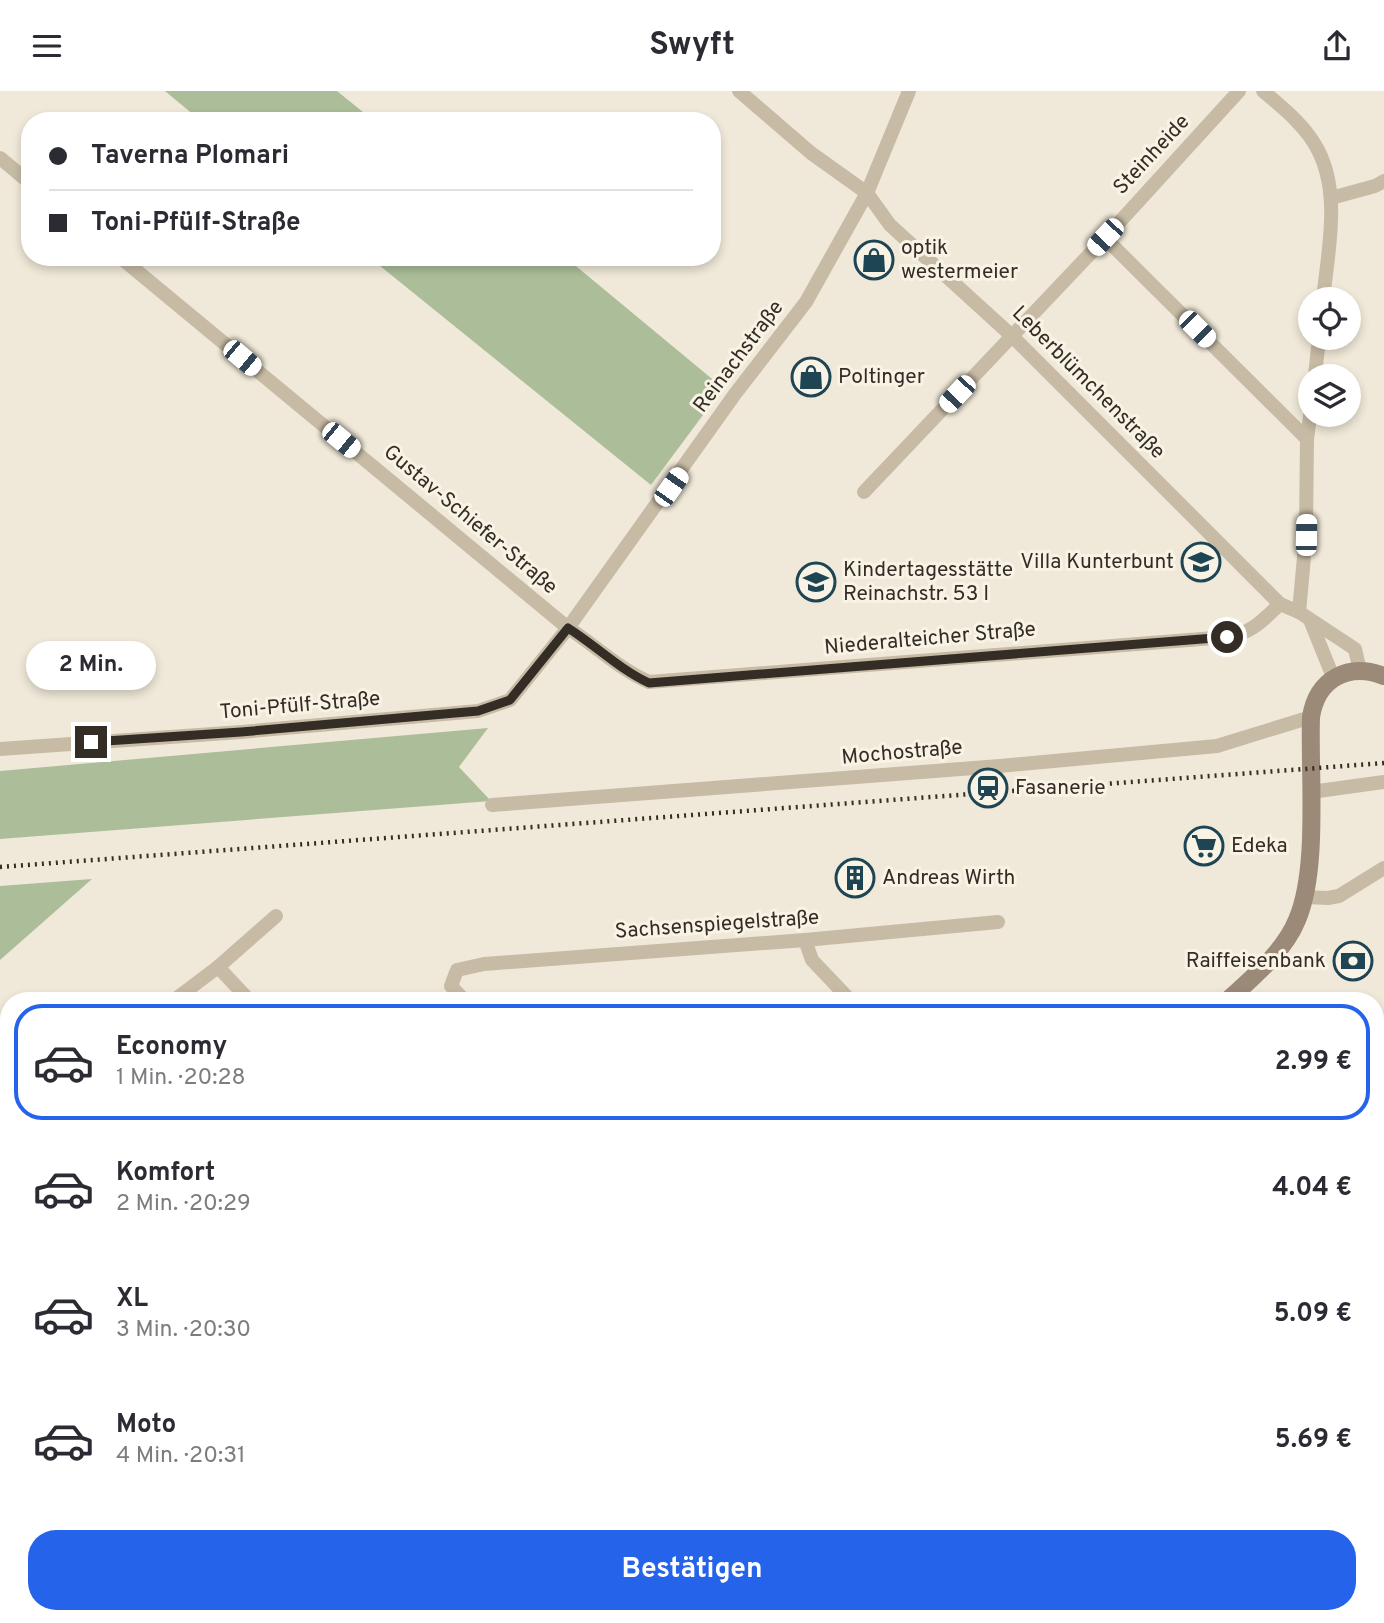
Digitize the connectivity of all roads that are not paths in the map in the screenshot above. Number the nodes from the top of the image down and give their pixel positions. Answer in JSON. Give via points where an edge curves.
{"nodes":[{"id":1,"x":739,"y":91,"type":"edge"},
{"id":2,"x":909,"y":91,"type":"edge"},
{"id":3,"x":1239,"y":91,"type":"edge"},
{"id":4,"x":1263,"y":91,"type":"edge"},
{"id":5,"x":0,"y":158,"type":"edge"},
{"id":6,"x":21,"y":176,"type":"edge"},
{"id":7,"x":1384,"y":181,"type":"edge"},
{"id":8,"x":867,"y":193,"type":"junction"},
{"id":9,"x":1331,"y":198,"type":"junction"},
{"id":10,"x":1105,"y":237,"type":"junction"},
{"id":11,"x":131,"y":266,"type":"edge"},
{"id":12,"x":1324,"y":287,"type":"edge"},
{"id":13,"x":1012,"y":335,"type":"junction"},
{"id":14,"x":1309,"y":427,"type":"edge"},
{"id":15,"x":1307,"y":439,"type":"junction"},
{"id":16,"x":864,"y":492,"type":"dead end"},
{"id":17,"x":1280,"y":604,"type":"junction"},
{"id":18,"x":1304,"y":616,"type":"junction"},
{"id":19,"x":568,"y":628,"type":"junction"},
{"id":20,"x":1360,"y":671,"type":"junction"},
{"id":21,"x":1384,"y":675,"type":"edge"},
{"id":22,"x":1333,"y":677,"type":"junction"},
{"id":23,"x":1311,"y":717,"type":"junction"},
{"id":24,"x":0,"y":749,"type":"edge"},
{"id":25,"x":1384,"y":782,"type":"edge"},
{"id":26,"x":1311,"y":792,"type":"junction"},
{"id":27,"x":492,"y":805,"type":"dead end"},
{"id":28,"x":1384,"y":868,"type":"edge"},
{"id":29,"x":1304,"y":897,"type":"junction"},
{"id":30,"x":276,"y":916,"type":"dead end"},
{"id":31,"x":998,"y":922,"type":"dead end"},
{"id":32,"x":805,"y":940,"type":"junction"},
{"id":33,"x":218,"y":967,"type":"junction"},
{"id":34,"x":185,"y":992,"type":"edge"},
{"id":35,"x":242,"y":992,"type":"edge"},
{"id":36,"x":456,"y":992,"type":"edge"},
{"id":37,"x":842,"y":992,"type":"edge"},
{"id":38,"x":1236,"y":992,"type":"edge"}],
"edges":[{"from":1,"to":8,"type":"street","name":"Leberblümchenstraße","via":[[811,153]]},
{"from":2,"to":8,"type":"street","name":"Reinachstraße"},
{"from":3,"to":10,"type":"street","name":"Steinheide"},
{"from":4,"to":9,"type":"street","via":[[1296,120],[1318,148]]},
{"from":5,"to":6,"type":"street"},
{"from":7,"to":9,"type":"street"},
{"from":8,"to":13,"type":"street","name":"Leberblümchenstraße","via":[[890,225]]},
{"from":8,"to":19,"type":"street","name":"Reinachstraße","via":[[806,302]]},
{"from":9,"to":12,"type":"street"},
{"from":10,"to":13,"type":"street","name":"Steinheide"},
{"from":10,"to":15,"type":"street"},
{"from":11,"to":19,"type":"street","name":"Gustav-Schiefer-Straße"},
{"from":13,"to":16,"type":"street","name":"Steinheide"},
{"from":13,"to":17,"type":"street","name":"Leberblümchenstraße"},
{"from":14,"to":15,"type":"street"},
{"from":15,"to":18,"type":"street"},
{"from":17,"to":18,"type":"street"},
{"from":17,"to":19,"type":"street","name":"Niederalteicher Straße","via":[[1259,625],[1227,637],[649,683]]},
{"from":18,"to":20,"type":"street","via":[[1355,649]]},
{"from":18,"to":22,"type":"street"},
{"from":19,"to":24,"type":"street","name":"Toni-Pfülf-Straße","via":[[510,700],[478,711]]},
{"from":20,"to":21,"type":"main road"},
{"from":20,"to":22,"type":"main road"},
{"from":22,"to":23,"type":"main road","via":[[1317,696]]},
{"from":23,"to":26,"type":"main road"},
{"from":23,"to":27,"type":"street","name":"Mochostraße","via":[[1217,746]]},
{"from":25,"to":26,"type":"street"},
{"from":26,"to":29,"type":"main road"},
{"from":28,"to":29,"type":"street","via":[[1339,896]]},
{"from":29,"to":38,"type":"main road","via":[[1298,919],[1282,946]]},
{"from":30,"to":33,"type":"street"},
{"from":31,"to":32,"type":"street","name":"Sachsenspiegelstraße"},
{"from":32,"to":36,"type":"street","name":"Sachsenspiegelstraße","via":[[484,964],[457,970],[450,986]]},
{"from":32,"to":37,"type":"street","via":[[812,960]]},
{"from":33,"to":34,"type":"street"},
{"from":33,"to":35,"type":"street"}]}
